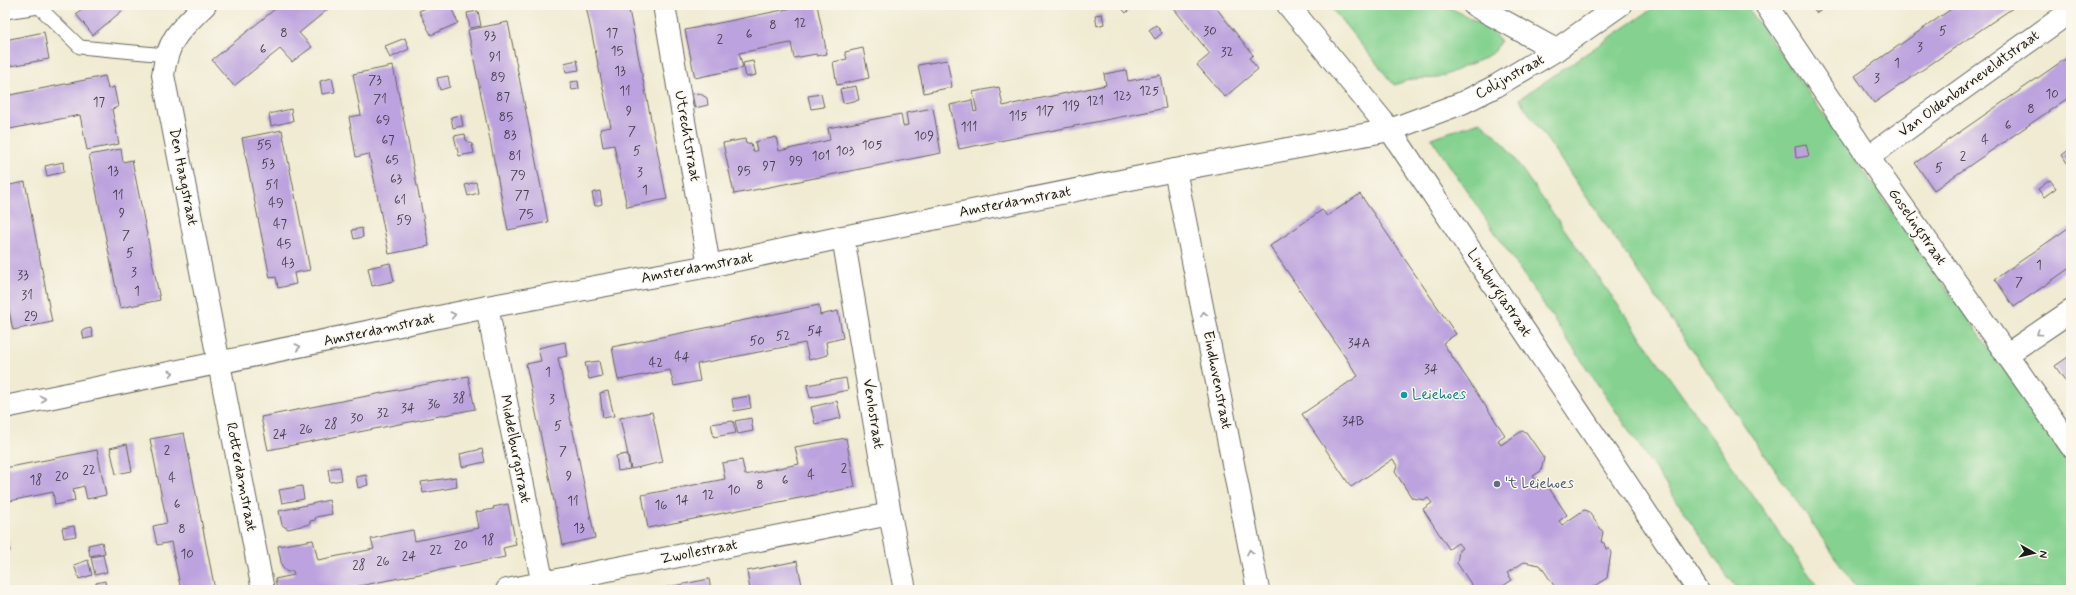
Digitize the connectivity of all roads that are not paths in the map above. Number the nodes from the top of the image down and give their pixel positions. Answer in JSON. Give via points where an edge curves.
{"nodes":[{"id":1,"x":205,"y":5,"type":"edge"},
{"id":2,"x":664,"y":5,"type":"edge"},
{"id":3,"x":1288,"y":5,"type":"edge"},
{"id":4,"x":1474,"y":5,"type":"edge"},
{"id":5,"x":1620,"y":5,"type":"edge"},
{"id":6,"x":1766,"y":5,"type":"edge"},
{"id":7,"x":2071,"y":11,"type":"edge"},
{"id":8,"x":5,"y":12,"type":"edge"},
{"id":9,"x":1556,"y":50,"type":"junction"},
{"id":10,"x":166,"y":55,"type":"junction"},
{"id":11,"x":1390,"y":130,"type":"junction"},
{"id":12,"x":1868,"y":157,"type":"junction"},
{"id":13,"x":1175,"y":170,"type":"junction"},
{"id":14,"x":843,"y":237,"type":"junction"},
{"id":15,"x":709,"y":266,"type":"junction"},
{"id":16,"x":487,"y":307,"type":"junction"},
{"id":17,"x":2071,"y":310,"type":"edge"},
{"id":18,"x":2006,"y":355,"type":"junction"},
{"id":19,"x":219,"y":363,"type":"junction"},
{"id":20,"x":5,"y":407,"type":"edge"},
{"id":21,"x":2071,"y":446,"type":"edge"},
{"id":22,"x":890,"y":514,"type":"junction"},
{"id":23,"x":543,"y":586,"type":"edge"},
{"id":24,"x":263,"y":590,"type":"edge"},
{"id":25,"x":507,"y":590,"type":"edge"},
{"id":26,"x":905,"y":590,"type":"edge"},
{"id":27,"x":1258,"y":590,"type":"edge"},
{"id":28,"x":1698,"y":590,"type":"edge"}],
"edges":[{"from":1,"to":10,"type":"street","name":"Den Haagstraat","via":[[174,37]]},
{"from":2,"to":15,"type":"street","name":"Utrechtstraat"},
{"from":3,"to":11,"type":"street","name":"Limburgiastraat"},
{"from":4,"to":9,"type":"street"},
{"from":5,"to":9,"type":"street","name":"Colijnstraat"},
{"from":6,"to":12,"type":"street","name":"Goselingstraat"},
{"from":7,"to":12,"type":"street","name":"Van Oldenbarneveldtstraat"},
{"from":8,"to":10,"type":"lane","via":[[39,7],[80,47]]},
{"from":9,"to":11,"type":"street","name":"Colijnstraat","via":[[1462,103]]},
{"from":10,"to":19,"type":"street","name":"Den Haagstraat","via":[[163,75]]},
{"from":11,"to":13,"type":"street","name":"Amsterdamstraat"},
{"from":11,"to":28,"type":"street","name":"Limburgiastraat"},
{"from":12,"to":18,"type":"street","name":"Goselingstraat"},
{"from":13,"to":14,"type":"street","name":"Amsterdamstraat"},
{"from":27,"to":13,"type":"street","name":"Eindhovenstraat","one_way":true},
{"from":14,"to":15,"type":"street","name":"Amsterdamstraat"},
{"from":14,"to":22,"type":"street","name":"Venlostraat"},
{"from":15,"to":16,"type":"street","name":"Amsterdamstraat"},
{"from":19,"to":16,"type":"street","name":"Amsterdamstraat","one_way":true},
{"from":16,"to":23,"type":"street","name":"Middelburgstraat"},
{"from":17,"to":18,"type":"street","one_way":true},
{"from":18,"to":21,"type":"street","name":"Goselingstraat"},
{"from":20,"to":19,"type":"street","name":"Amsterdamstraat","one_way":true},
{"from":19,"to":24,"type":"street","name":"Rotterdamstraat"},
{"from":22,"to":23,"type":"street","name":"Zwollestraat"},
{"from":22,"to":26,"type":"street","name":"Venlostraat"},
{"from":23,"to":25,"type":"street","name":"Zwollestraat"}]}
